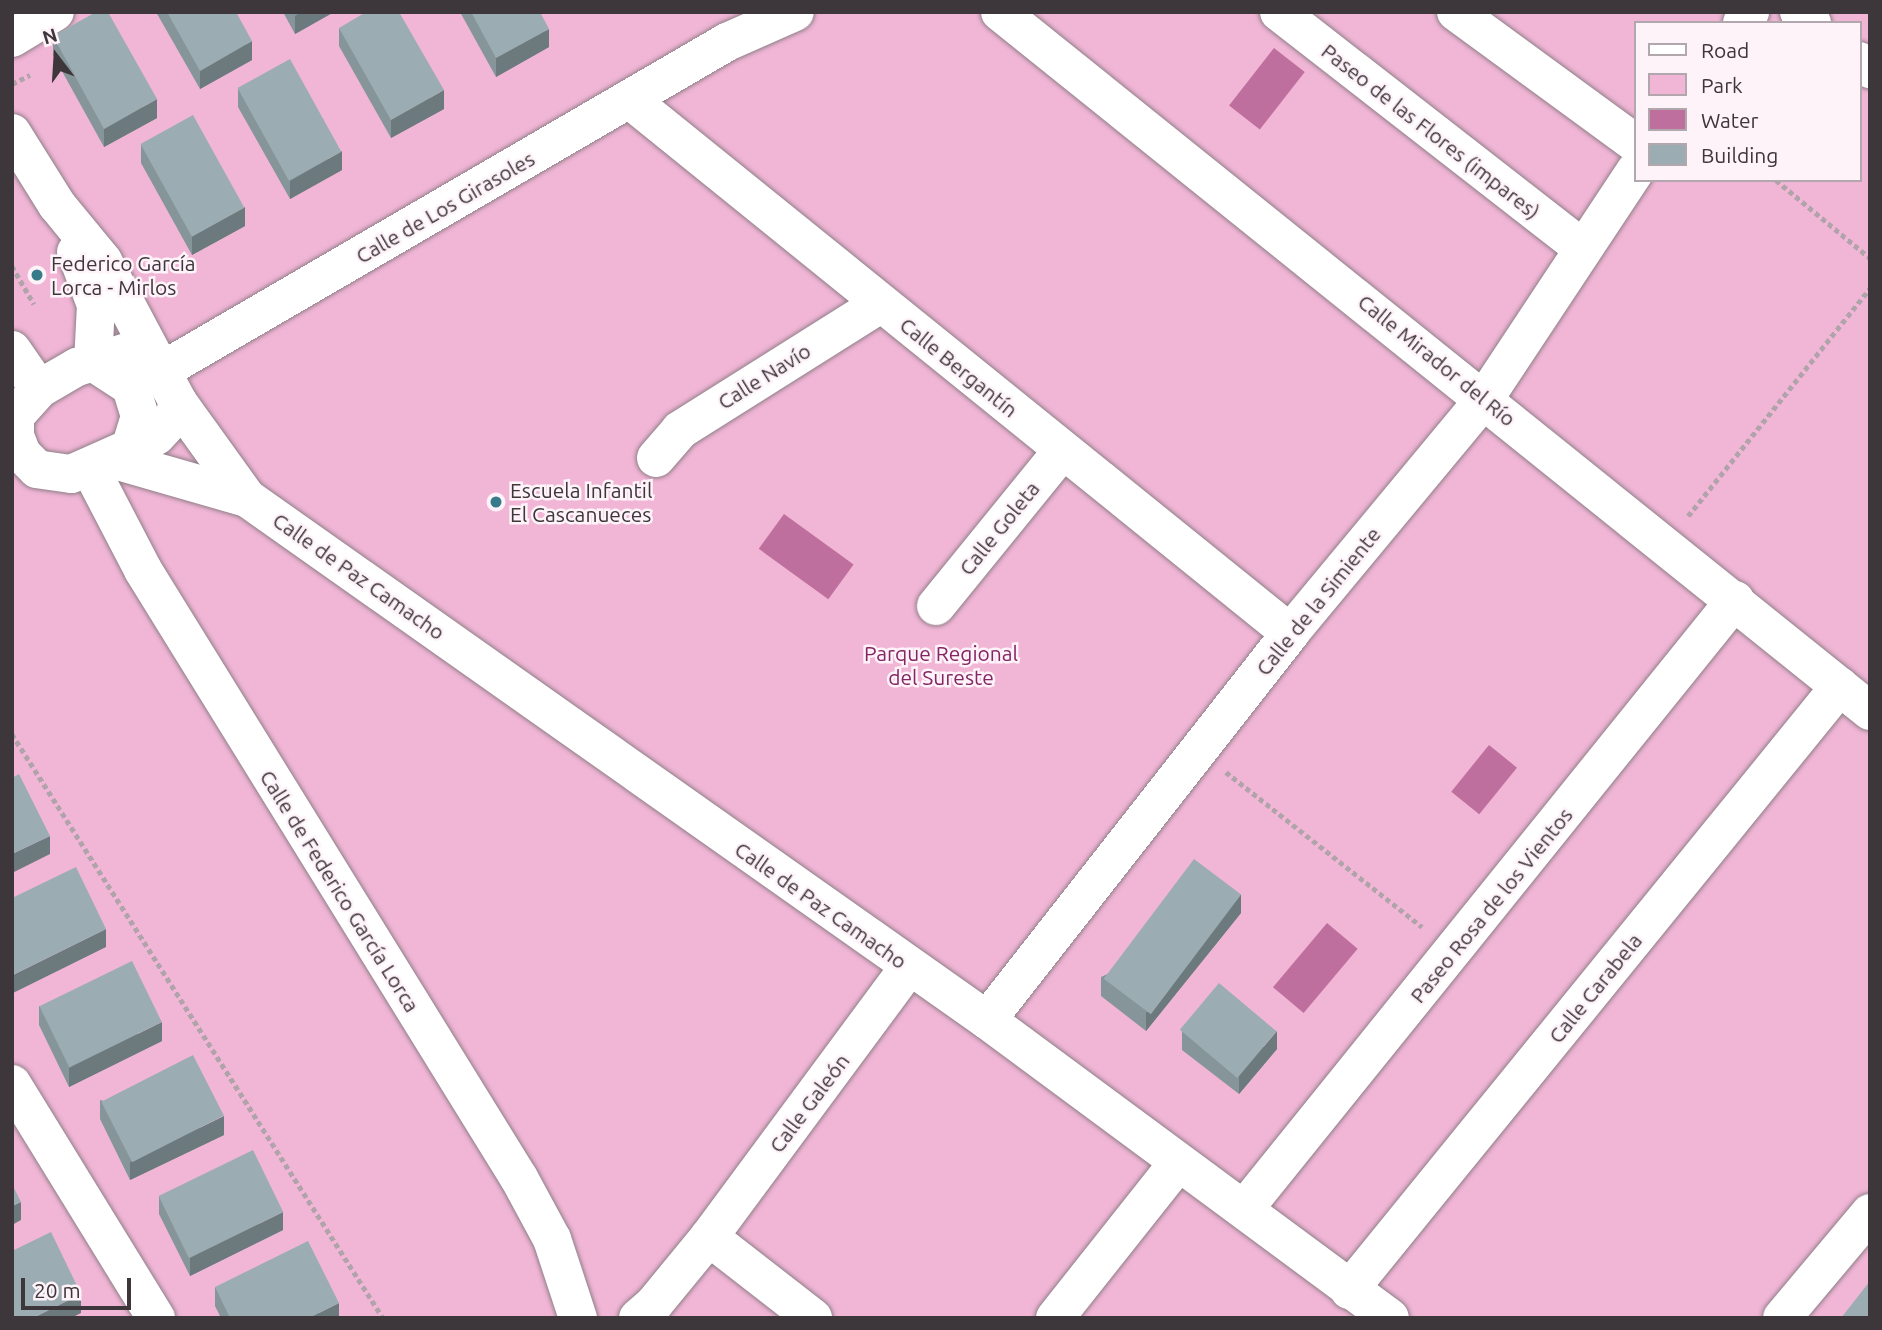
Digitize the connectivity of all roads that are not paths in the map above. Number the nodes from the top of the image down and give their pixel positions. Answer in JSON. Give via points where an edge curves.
{"nodes":[{"id":1,"x":55,"y":12,"type":"edge"},
{"id":2,"x":765,"y":12,"type":"edge"},
{"id":3,"x":795,"y":12,"type":"edge"},
{"id":4,"x":1000,"y":12,"type":"edge"},
{"id":5,"x":1279,"y":12,"type":"edge"},
{"id":6,"x":1456,"y":12,"type":"edge"},
{"id":7,"x":12,"y":38,"type":"edge"},
{"id":8,"x":727,"y":42,"type":"junction"},
{"id":9,"x":629,"y":99,"type":"junction"},
{"id":10,"x":12,"y":132,"type":"edge"},
{"id":11,"x":1633,"y":142,"type":"edge"},
{"id":12,"x":1633,"y":174,"type":"edge"},
{"id":13,"x":57,"y":205,"type":"junction"},
{"id":14,"x":1583,"y":249,"type":"junction"},
{"id":15,"x":880,"y":304,"type":"junction"},
{"id":16,"x":12,"y":350,"type":"edge"},
{"id":17,"x":93,"y":362,"type":"junction"},
{"id":18,"x":171,"y":386,"type":"junction"},
{"id":19,"x":39,"y":389,"type":"junction"},
{"id":20,"x":1485,"y":398,"type":"junction"},
{"id":21,"x":1062,"y":451,"type":"junction"},
{"id":22,"x":17,"y":456,"type":"edge"},
{"id":23,"x":110,"y":458,"type":"junction"},
{"id":24,"x":656,"y":458,"type":"dead end"},
{"id":25,"x":247,"y":498,"type":"junction"},
{"id":26,"x":1735,"y":600,"type":"junction"},
{"id":27,"x":936,"y":606,"type":"dead end"},
{"id":28,"x":1290,"y":633,"type":"junction"},
{"id":29,"x":1840,"y":687,"type":"junction"},
{"id":30,"x":1870,"y":711,"type":"edge"},
{"id":31,"x":908,"y":968,"type":"junction"},
{"id":32,"x":986,"y":1020,"type":"junction"},
{"id":33,"x":12,"y":1084,"type":"edge"},
{"id":34,"x":1177,"y":1164,"type":"junction"},
{"id":35,"x":1245,"y":1208,"type":"junction"},
{"id":36,"x":1870,"y":1213,"type":"edge"},
{"id":37,"x":709,"y":1237,"type":"junction"},
{"id":38,"x":1349,"y":1290,"type":"junction"},
{"id":39,"x":156,"y":1318,"type":"edge"},
{"id":40,"x":578,"y":1318,"type":"edge"},
{"id":41,"x":638,"y":1318,"type":"edge"},
{"id":42,"x":813,"y":1318,"type":"edge"},
{"id":43,"x":1055,"y":1318,"type":"edge"},
{"id":44,"x":1390,"y":1318,"type":"edge"},
{"id":45,"x":1782,"y":1318,"type":"edge"}],
"edges":[{"from":1,"to":7,"type":"street"},
{"from":2,"to":8,"type":"street","name":"Calle de Los Girasoles"},
{"from":3,"to":8,"type":"street","name":"Calle de Los Girasoles"},
{"from":4,"to":20,"type":"street","name":"Calle Mirador del Río"},
{"from":5,"to":14,"type":"street","name":"Paseo de las Flores (impares)"},
{"from":6,"to":11,"type":"street"},
{"from":8,"to":9,"type":"street","name":"Calle de Los Girasoles"},
{"from":9,"to":15,"type":"street","name":"Calle Bergantín"},
{"from":9,"to":18,"type":"street","name":"Calle de Los Girasoles"},
{"from":10,"to":13,"type":"street"},
{"from":12,"to":14,"type":"street","name":"Calle de la Simiente"},
{"from":13,"to":17,"type":"street","via":[[96,305]]},
{"from":13,"to":18,"type":"street","via":[[103,261]]},
{"from":14,"to":20,"type":"street","name":"Calle de la Simiente"},
{"from":15,"to":21,"type":"street","name":"Calle Bergantín"},
{"from":15,"to":24,"type":"street","name":"Calle Navío","via":[[680,430]]},
{"from":16,"to":19,"type":"street"},
{"from":17,"to":18,"type":"street","via":[[124,353],[145,355]]},
{"from":17,"to":19,"type":"street"},
{"from":17,"to":23,"type":"street","via":[[131,387],[140,416]]},
{"from":18,"to":23,"type":"street","via":[[173,417],[156,436]]},
{"from":18,"to":25,"type":"street","name":"Calle de Paz Camacho"},
{"from":19,"to":22,"type":"street","via":[[15,416]]},
{"from":20,"to":26,"type":"street","name":"Calle Mirador del Río"},
{"from":20,"to":28,"type":"street","name":"Calle de la Simiente"},
{"from":21,"to":27,"type":"street","name":"Calle Goleta"},
{"from":21,"to":28,"type":"street","name":"Calle Bergantín"},
{"from":22,"to":23,"type":"street","via":[[53,474]]},
{"from":23,"to":25,"type":"street","name":"Calle de Paz Camacho"},
{"from":23,"to":40,"type":"street","name":"Calle de Federico García Lorca","via":[[143,570],[519,1178],[552,1239]]},
{"from":25,"to":31,"type":"street","name":"Calle de Paz Camacho"},
{"from":26,"to":29,"type":"street","name":"Calle Mirador del Río"},
{"from":26,"to":35,"type":"street","name":"Paseo Rosa de los Vientos"},
{"from":28,"to":32,"type":"street","name":"Calle de la Simiente","via":[[1201,752]]},
{"from":29,"to":30,"type":"street","name":"Calle Mirador del Río"},
{"from":29,"to":38,"type":"street","name":"Calle Carabela"},
{"from":31,"to":32,"type":"street","name":"Calle de Paz Camacho"},
{"from":31,"to":37,"type":"street","name":"Calle Galeón"},
{"from":32,"to":34,"type":"street","name":"Calle de Paz Camacho"},
{"from":33,"to":39,"type":"street"},
{"from":34,"to":35,"type":"street","name":"Calle de Paz Camacho"},
{"from":34,"to":43,"type":"street"},
{"from":35,"to":38,"type":"street","name":"Calle de Paz Camacho"},
{"from":36,"to":45,"type":"street"},
{"from":37,"to":41,"type":"street","name":"Calle Galeón"},
{"from":37,"to":42,"type":"street"},
{"from":38,"to":44,"type":"street","name":"Calle de Paz Camacho"}]}
